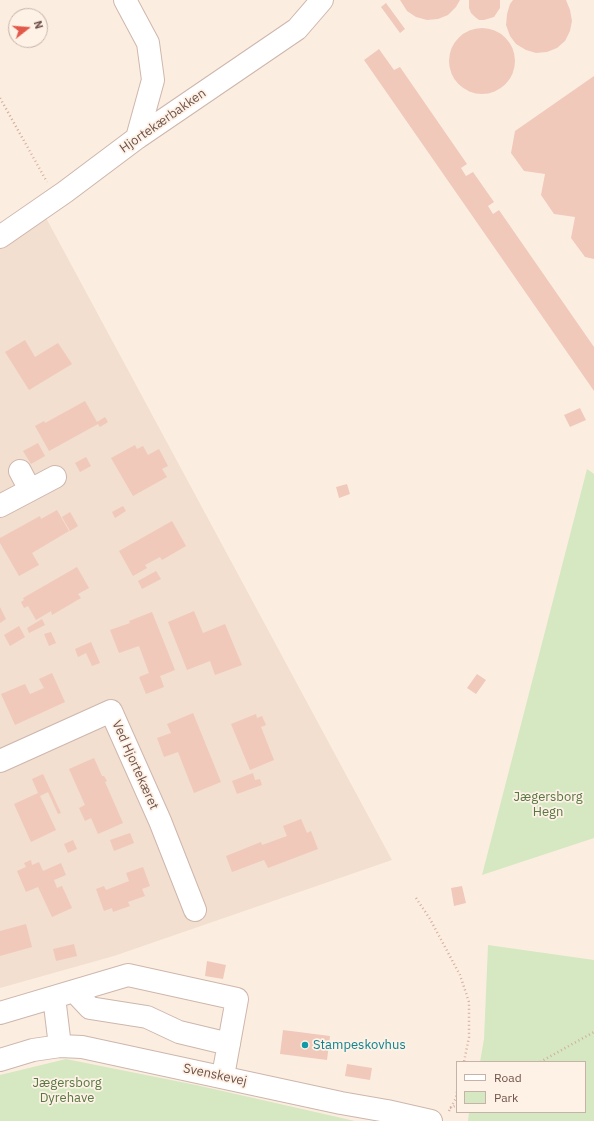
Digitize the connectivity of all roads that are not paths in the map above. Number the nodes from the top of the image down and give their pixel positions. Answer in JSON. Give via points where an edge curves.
{"nodes":[{"id":1,"x":125,"y":0,"type":"edge"},
{"id":2,"x":322,"y":0,"type":"edge"},
{"id":3,"x":137,"y":138,"type":"junction"},
{"id":4,"x":0,"y":236,"type":"edge"},
{"id":5,"x":20,"y":471,"type":"dead end"},
{"id":6,"x":54,"y":477,"type":"dead end"},
{"id":7,"x":30,"y":490,"type":"junction"},
{"id":8,"x":0,"y":506,"type":"edge"},
{"id":9,"x":0,"y":761,"type":"edge"},
{"id":10,"x":194,"y":910,"type":"dead end"},
{"id":11,"x":64,"y":994,"type":"junction"},
{"id":12,"x":0,"y":1013,"type":"edge"},
{"id":13,"x":229,"y":1044,"type":"junction"},
{"id":14,"x":60,"y":1046,"type":"junction"},
{"id":15,"x":0,"y":1060,"type":"edge"},
{"id":16,"x":223,"y":1076,"type":"junction"},
{"id":17,"x":439,"y":1118,"type":"edge"}],
"edges":[{"from":1,"to":3,"type":"street","via":[[148,43],[153,80]]},
{"from":2,"to":3,"type":"street","name":"Hjortekærbakken","via":[[297,29]]},
{"from":3,"to":4,"type":"street","name":"Hjortekærbakken","via":[[61,195]]},
{"from":5,"to":7,"type":"street"},
{"from":6,"to":7,"type":"street"},
{"from":7,"to":8,"type":"street"},
{"from":9,"to":10,"type":"street","name":"Ved Hjortekæret","via":[[111,711],[160,821]]},
{"from":11,"to":12,"type":"street"},
{"from":11,"to":13,"type":"street","via":[[90,1008],[147,1017],[178,1032]]},
{"from":11,"to":13,"type":"street","via":[[128,975],[237,999]]},
{"from":11,"to":14,"type":"street"},
{"from":13,"to":16,"type":"street"},
{"from":14,"to":15,"type":"street","name":"Svenskevej","via":[[33,1050]]},
{"from":14,"to":16,"type":"street","name":"Svenskevej","via":[[82,1047]]},
{"from":16,"to":17,"type":"street","name":"Svenskevej","via":[[387,1111]]}]}
